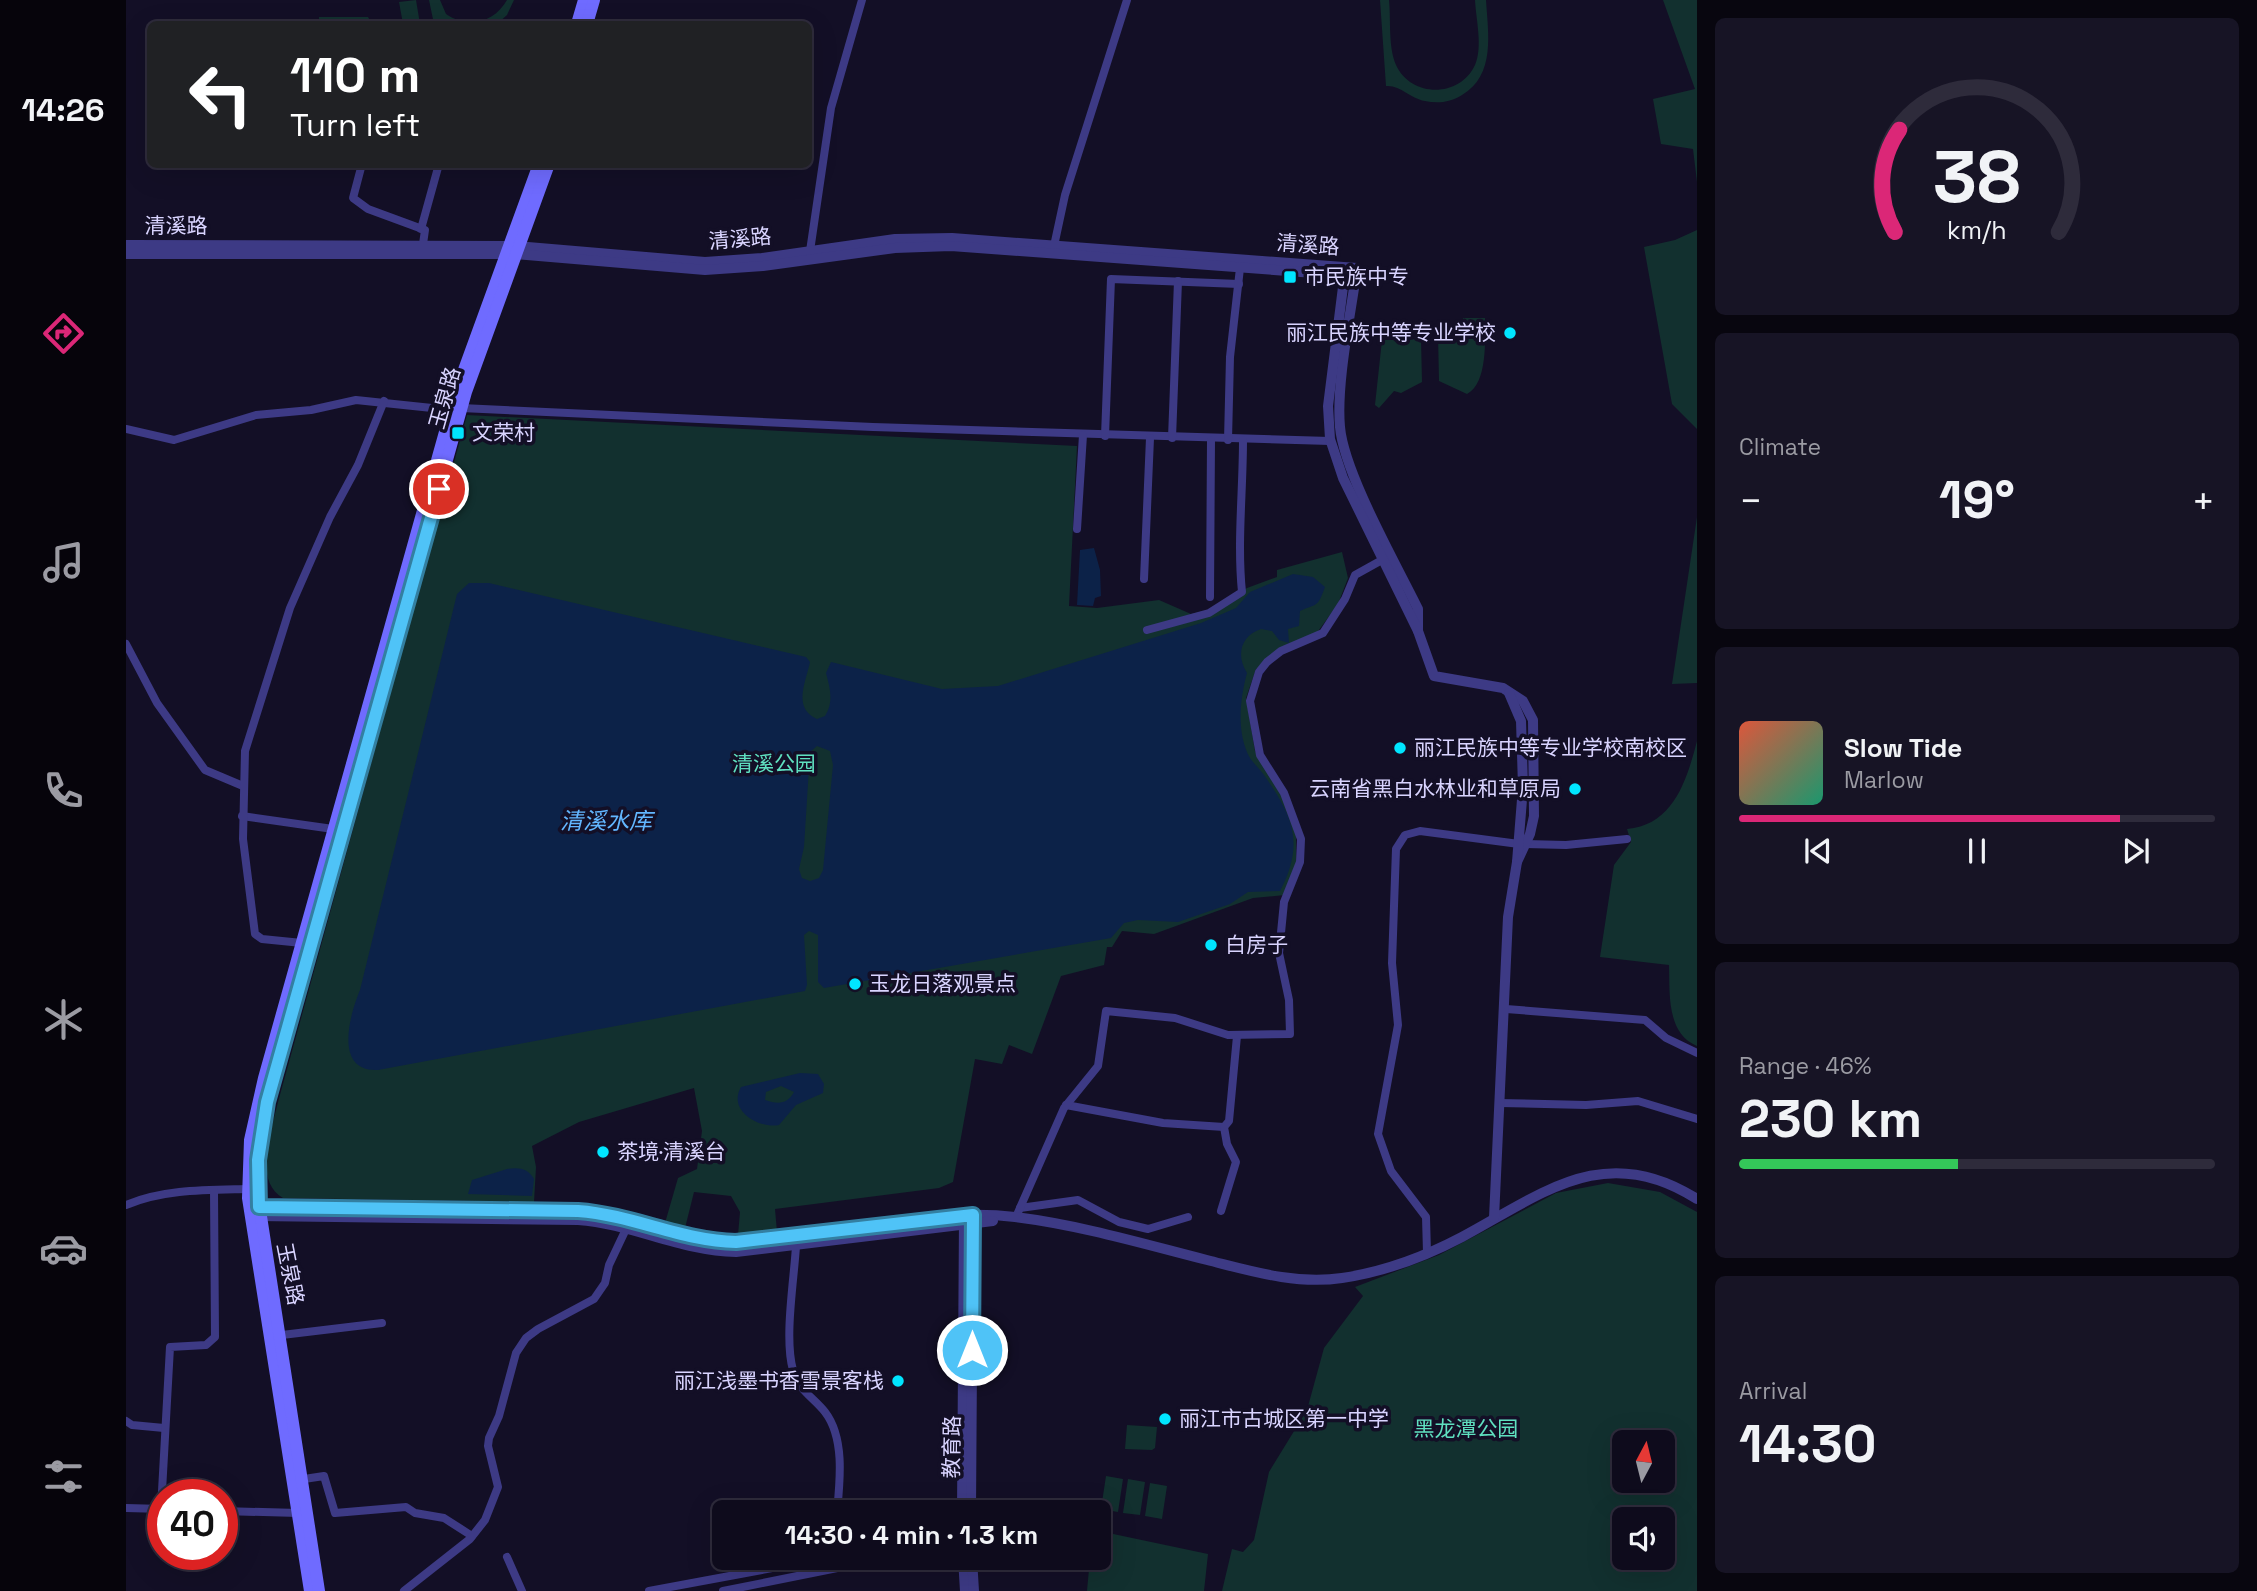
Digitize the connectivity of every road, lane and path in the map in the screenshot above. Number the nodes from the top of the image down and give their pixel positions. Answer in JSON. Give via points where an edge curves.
{"nodes":[{"id":1,"x":584,"y":0,"type":"edge"},
{"id":2,"x":594,"y":0,"type":"edge"},
{"id":3,"x":862,"y":0,"type":"edge"},
{"id":4,"x":1127,"y":0,"type":"edge"},
{"id":5,"x":578,"y":21,"type":"edge"},
{"id":6,"x":588,"y":21,"type":"edge"},
{"id":7,"x":361,"y":168,"type":"edge"},
{"id":8,"x":438,"y":168,"type":"edge"},
{"id":9,"x":538,"y":168,"type":"edge"},
{"id":10,"x":547,"y":168,"type":"edge"},
{"id":11,"x":421,"y":229,"type":"junction"},
{"id":12,"x":423,"y":244,"type":"junction"},
{"id":13,"x":126,"y":245,"type":"edge"},
{"id":14,"x":1054,"y":246,"type":"junction"},
{"id":15,"x":514,"y":250,"type":"junction"},
{"id":16,"x":810,"y":251,"type":"junction"},
{"id":17,"x":126,"y":254,"type":"edge"},
{"id":18,"x":1241,"y":268,"type":"junction"},
{"id":19,"x":1350,"y":271,"type":"junction"},
{"id":20,"x":1178,"y":281,"type":"junction"},
{"id":21,"x":1239,"y":284,"type":"junction"},
{"id":22,"x":384,"y":401,"type":"junction"},
{"id":23,"x":456,"y":409,"type":"junction"},
{"id":24,"x":126,"y":429,"type":"edge"},
{"id":25,"x":1083,"y":435,"type":"junction"},
{"id":26,"x":1105,"y":436,"type":"junction"},
{"id":27,"x":1150,"y":438,"type":"junction"},
{"id":28,"x":1172,"y":439,"type":"junction"},
{"id":29,"x":1211,"y":440,"type":"junction"},
{"id":30,"x":1228,"y":440,"type":"junction"},
{"id":31,"x":1243,"y":440,"type":"junction"},
{"id":32,"x":1330,"y":441,"type":"junction"},
{"id":33,"x":1077,"y":529,"type":"dead end"},
{"id":34,"x":1382,"y":560,"type":"junction"},
{"id":35,"x":1144,"y":579,"type":"dead end"},
{"id":36,"x":1210,"y":597,"type":"dead end"},
{"id":37,"x":1147,"y":630,"type":"dead end"},
{"id":38,"x":1418,"y":631,"type":"junction"},
{"id":39,"x":126,"y":644,"type":"edge"},
{"id":40,"x":243,"y":786,"type":"junction"},
{"id":41,"x":242,"y":816,"type":"junction"},
{"id":42,"x":333,"y":829,"type":"junction"},
{"id":43,"x":1627,"y":839,"type":"dead end"},
{"id":44,"x":1522,"y":844,"type":"junction"},
{"id":45,"x":302,"y":943,"type":"junction"},
{"id":46,"x":1506,"y":1009,"type":"junction"},
{"id":47,"x":1237,"y":1036,"type":"junction"},
{"id":48,"x":1697,"y":1053,"type":"edge"},
{"id":49,"x":1499,"y":1103,"type":"junction"},
{"id":50,"x":1066,"y":1105,"type":"junction"},
{"id":51,"x":1697,"y":1119,"type":"edge"},
{"id":52,"x":1224,"y":1127,"type":"junction"},
{"id":53,"x":214,"y":1189,"type":"junction"},
{"id":54,"x":248,"y":1189,"type":"junction"},
{"id":55,"x":1697,"y":1199,"type":"edge"},
{"id":56,"x":126,"y":1205,"type":"edge"},
{"id":57,"x":255,"y":1211,"type":"junction"},
{"id":58,"x":1221,"y":1211,"type":"dead end"},
{"id":59,"x":1018,"y":1213,"type":"junction"},
{"id":60,"x":1188,"y":1217,"type":"dead end"},
{"id":61,"x":1494,"y":1218,"type":"junction"},
{"id":62,"x":969,"y":1219,"type":"junction"},
{"id":63,"x":1031,"y":1220,"type":"junction"},
{"id":64,"x":1130,"y":1226,"type":"junction"},
{"id":65,"x":627,"y":1227,"type":"junction"},
{"id":66,"x":1126,"y":1240,"type":"junction"},
{"id":67,"x":796,"y":1246,"type":"junction"},
{"id":68,"x":1427,"y":1253,"type":"junction"},
{"id":69,"x":382,"y":1322,"type":"dead end"},
{"id":70,"x":282,"y":1335,"type":"junction"},
{"id":71,"x":126,"y":1422,"type":"edge"},
{"id":72,"x":164,"y":1428,"type":"junction"},
{"id":73,"x":163,"y":1479,"type":"edge"},
{"id":74,"x":304,"y":1479,"type":"junction"},
{"id":75,"x":838,"y":1500,"type":"edge"},
{"id":76,"x":962,"y":1500,"type":"edge"},
{"id":77,"x":971,"y":1500,"type":"edge"},
{"id":78,"x":126,"y":1508,"type":"edge"},
{"id":79,"x":147,"y":1509,"type":"edge"},
{"id":80,"x":238,"y":1511,"type":"edge"},
{"id":81,"x":299,"y":1513,"type":"junction"},
{"id":82,"x":472,"y":1536,"type":"junction"},
{"id":83,"x":507,"y":1557,"type":"dead end"},
{"id":84,"x":762,"y":1570,"type":"edge"},
{"id":85,"x":827,"y":1570,"type":"edge"},
{"id":86,"x":964,"y":1570,"type":"edge"},
{"id":87,"x":973,"y":1570,"type":"edge"},
{"id":88,"x":310,"y":1591,"type":"edge"},
{"id":89,"x":319,"y":1591,"type":"edge"},
{"id":90,"x":404,"y":1591,"type":"edge"},
{"id":91,"x":522,"y":1591,"type":"edge"},
{"id":92,"x":649,"y":1591,"type":"edge"},
{"id":93,"x":723,"y":1591,"type":"edge"},
{"id":94,"x":965,"y":1591,"type":"edge"},
{"id":95,"x":974,"y":1591,"type":"edge"}],
"edges":[{"from":1,"to":5,"type":"main road"},
{"from":2,"to":6,"type":"main road"},
{"from":3,"to":16,"type":"street","via":[[831,108]]},
{"from":4,"to":14,"type":"street","via":[[1065,195]]},
{"from":7,"to":11,"type":"street","via":[[353,198],[368,209]]},
{"from":8,"to":11,"type":"street"},
{"from":9,"to":15,"type":"main road","name":"玉泉路"},
{"from":10,"to":15,"type":"main road","name":"玉泉路"},
{"from":11,"to":12,"type":"street","via":[[425,230]]},
{"from":12,"to":13,"type":"street","name":"清溪路"},
{"from":12,"to":15,"type":"street","name":"清溪路"},
{"from":14,"to":16,"type":"street","name":"清溪路","via":[[929,238]]},
{"from":14,"to":19,"type":"street","name":"清溪路"},
{"from":15,"to":16,"type":"street","name":"清溪路","via":[[687,262]]},
{"from":15,"to":17,"type":"street","name":"清溪路"},
{"from":15,"to":18,"type":"street","name":"清溪路","via":[[705,270],[951,246]]},
{"from":15,"to":23,"type":"main road","name":"玉泉路"},
{"from":18,"to":19,"type":"street","name":"清溪路"},
{"from":18,"to":21,"type":"street"},
{"from":19,"to":32,"type":"street","via":[[1328,406]]},
{"from":19,"to":38,"type":"street","via":[[1341,437],[1353,473],[1418,609]]},
{"from":20,"to":21,"type":"street"},
{"from":20,"to":26,"type":"street","via":[[1111,279]]},
{"from":20,"to":28,"type":"street"},
{"from":21,"to":30,"type":"street","via":[[1230,357]]},
{"from":22,"to":23,"type":"street"},
{"from":22,"to":24,"type":"street","via":[[356,400],[256,415],[174,440]]},
{"from":22,"to":40,"type":"street","via":[[290,608],[248,739]]},
{"from":23,"to":25,"type":"street"},
{"from":23,"to":42,"type":"main road","name":"玉泉路"},
{"from":23,"to":57,"type":"main road","name":"玉泉路","via":[[267,1102]]},
{"from":25,"to":26,"type":"street"},
{"from":25,"to":33,"type":"street"},
{"from":26,"to":27,"type":"street"},
{"from":27,"to":28,"type":"street"},
{"from":27,"to":35,"type":"street"},
{"from":28,"to":29,"type":"street"},
{"from":29,"to":30,"type":"street"},
{"from":29,"to":36,"type":"street"},
{"from":30,"to":31,"type":"street"},
{"from":31,"to":32,"type":"street"},
{"from":31,"to":37,"type":"street","via":[[1243,534],[1238,549],[1242,592],[1209,613]]},
{"from":32,"to":34,"type":"street"},
{"from":34,"to":38,"type":"street"},
{"from":34,"to":47,"type":"street","via":[[1355,575],[1323,633],[1267,662],[1251,696],[1257,748],[1291,808],[1301,854],[1284,902],[1279,953],[1289,1000],[1290,1034]]},
{"from":38,"to":44,"type":"street","via":[[1436,678],[1499,686],[1523,701],[1533,720],[1534,816]]},
{"from":39,"to":40,"type":"street","via":[[157,704],[199,763]]},
{"from":40,"to":41,"type":"street"},
{"from":41,"to":42,"type":"street"},
{"from":41,"to":45,"type":"street","via":[[255,934],[262,939]]},
{"from":42,"to":45,"type":"main road","name":"玉泉路"},
{"from":43,"to":44,"type":"street"},
{"from":44,"to":46,"type":"street","via":[[1508,917]]},
{"from":44,"to":68,"type":"street","via":[[1420,831],[1405,835],[1395,849],[1392,963],[1398,1025],[1377,1134],[1391,1171],[1426,1217]]},
{"from":45,"to":54,"type":"main road","name":"玉泉路","via":[[253,1121]]},
{"from":46,"to":48,"type":"street","via":[[1645,1020],[1666,1038]]},
{"from":46,"to":49,"type":"street"},
{"from":47,"to":50,"type":"street","via":[[1175,1018],[1106,1011],[1100,1061]]},
{"from":47,"to":52,"type":"street","via":[[1229,1121]]},
{"from":49,"to":51,"type":"street","via":[[1639,1101]]},
{"from":49,"to":61,"type":"street"},
{"from":50,"to":52,"type":"street","via":[[1163,1123]]},
{"from":50,"to":59,"type":"street"},
{"from":52,"to":58,"type":"street","via":[[1236,1162]]},
{"from":53,"to":54,"type":"street"},
{"from":53,"to":56,"type":"street","via":[[145,1197]]},
{"from":53,"to":72,"type":"street","via":[[215,1337],[206,1345],[170,1348]]},
{"from":54,"to":57,"type":"main road","name":"玉泉路"},
{"from":55,"to":61,"type":"street","via":[[1647,1177],[1602,1174],[1555,1185]]},
{"from":57,"to":62,"type":"street","via":[[578,1211],[629,1218],[705,1240],[736,1242]]},
{"from":57,"to":65,"type":"street","via":[[578,1220]]},
{"from":57,"to":70,"type":"main road","name":"玉泉路"},
{"from":57,"to":81,"type":"main road","name":"玉泉路"},
{"from":59,"to":62,"type":"street"},
{"from":59,"to":63,"type":"street"},
{"from":59,"to":64,"type":"street","via":[[1078,1200]]},
{"from":60,"to":64,"type":"street","via":[[1154,1229]]},
{"from":61,"to":68,"type":"street"},
{"from":62,"to":63,"type":"street"},
{"from":62,"to":67,"type":"street"},
{"from":62,"to":76,"type":"street","name":"教育路"},
{"from":62,"to":77,"type":"street","name":"教育路"},
{"from":63,"to":66,"type":"street"},
{"from":64,"to":66,"type":"street"},
{"from":65,"to":67,"type":"street","via":[[714,1251]]},
{"from":65,"to":82,"type":"street","via":[[594,1299],[537,1329],[516,1353],[488,1446],[498,1489]]},
{"from":66,"to":68,"type":"street","via":[[1261,1274],[1310,1279],[1342,1279]]},
{"from":67,"to":75,"type":"street","via":[[790,1360],[799,1386],[834,1429]]},
{"from":69,"to":70,"type":"street"},
{"from":70,"to":74,"type":"main road","name":"玉泉路"},
{"from":71,"to":72,"type":"street"},
{"from":72,"to":73,"type":"street"},
{"from":74,"to":82,"type":"street","via":[[325,1478],[335,1513],[405,1507],[444,1518]]},
{"from":74,"to":89,"type":"main road","name":"玉泉路"},
{"from":78,"to":79,"type":"street"},
{"from":80,"to":81,"type":"street"},
{"from":81,"to":88,"type":"main road","name":"玉泉路"},
{"from":82,"to":90,"type":"street"},
{"from":83,"to":91,"type":"street"},
{"from":84,"to":92,"type":"street"},
{"from":85,"to":93,"type":"street"},
{"from":86,"to":94,"type":"street"},
{"from":87,"to":95,"type":"street"}]}
